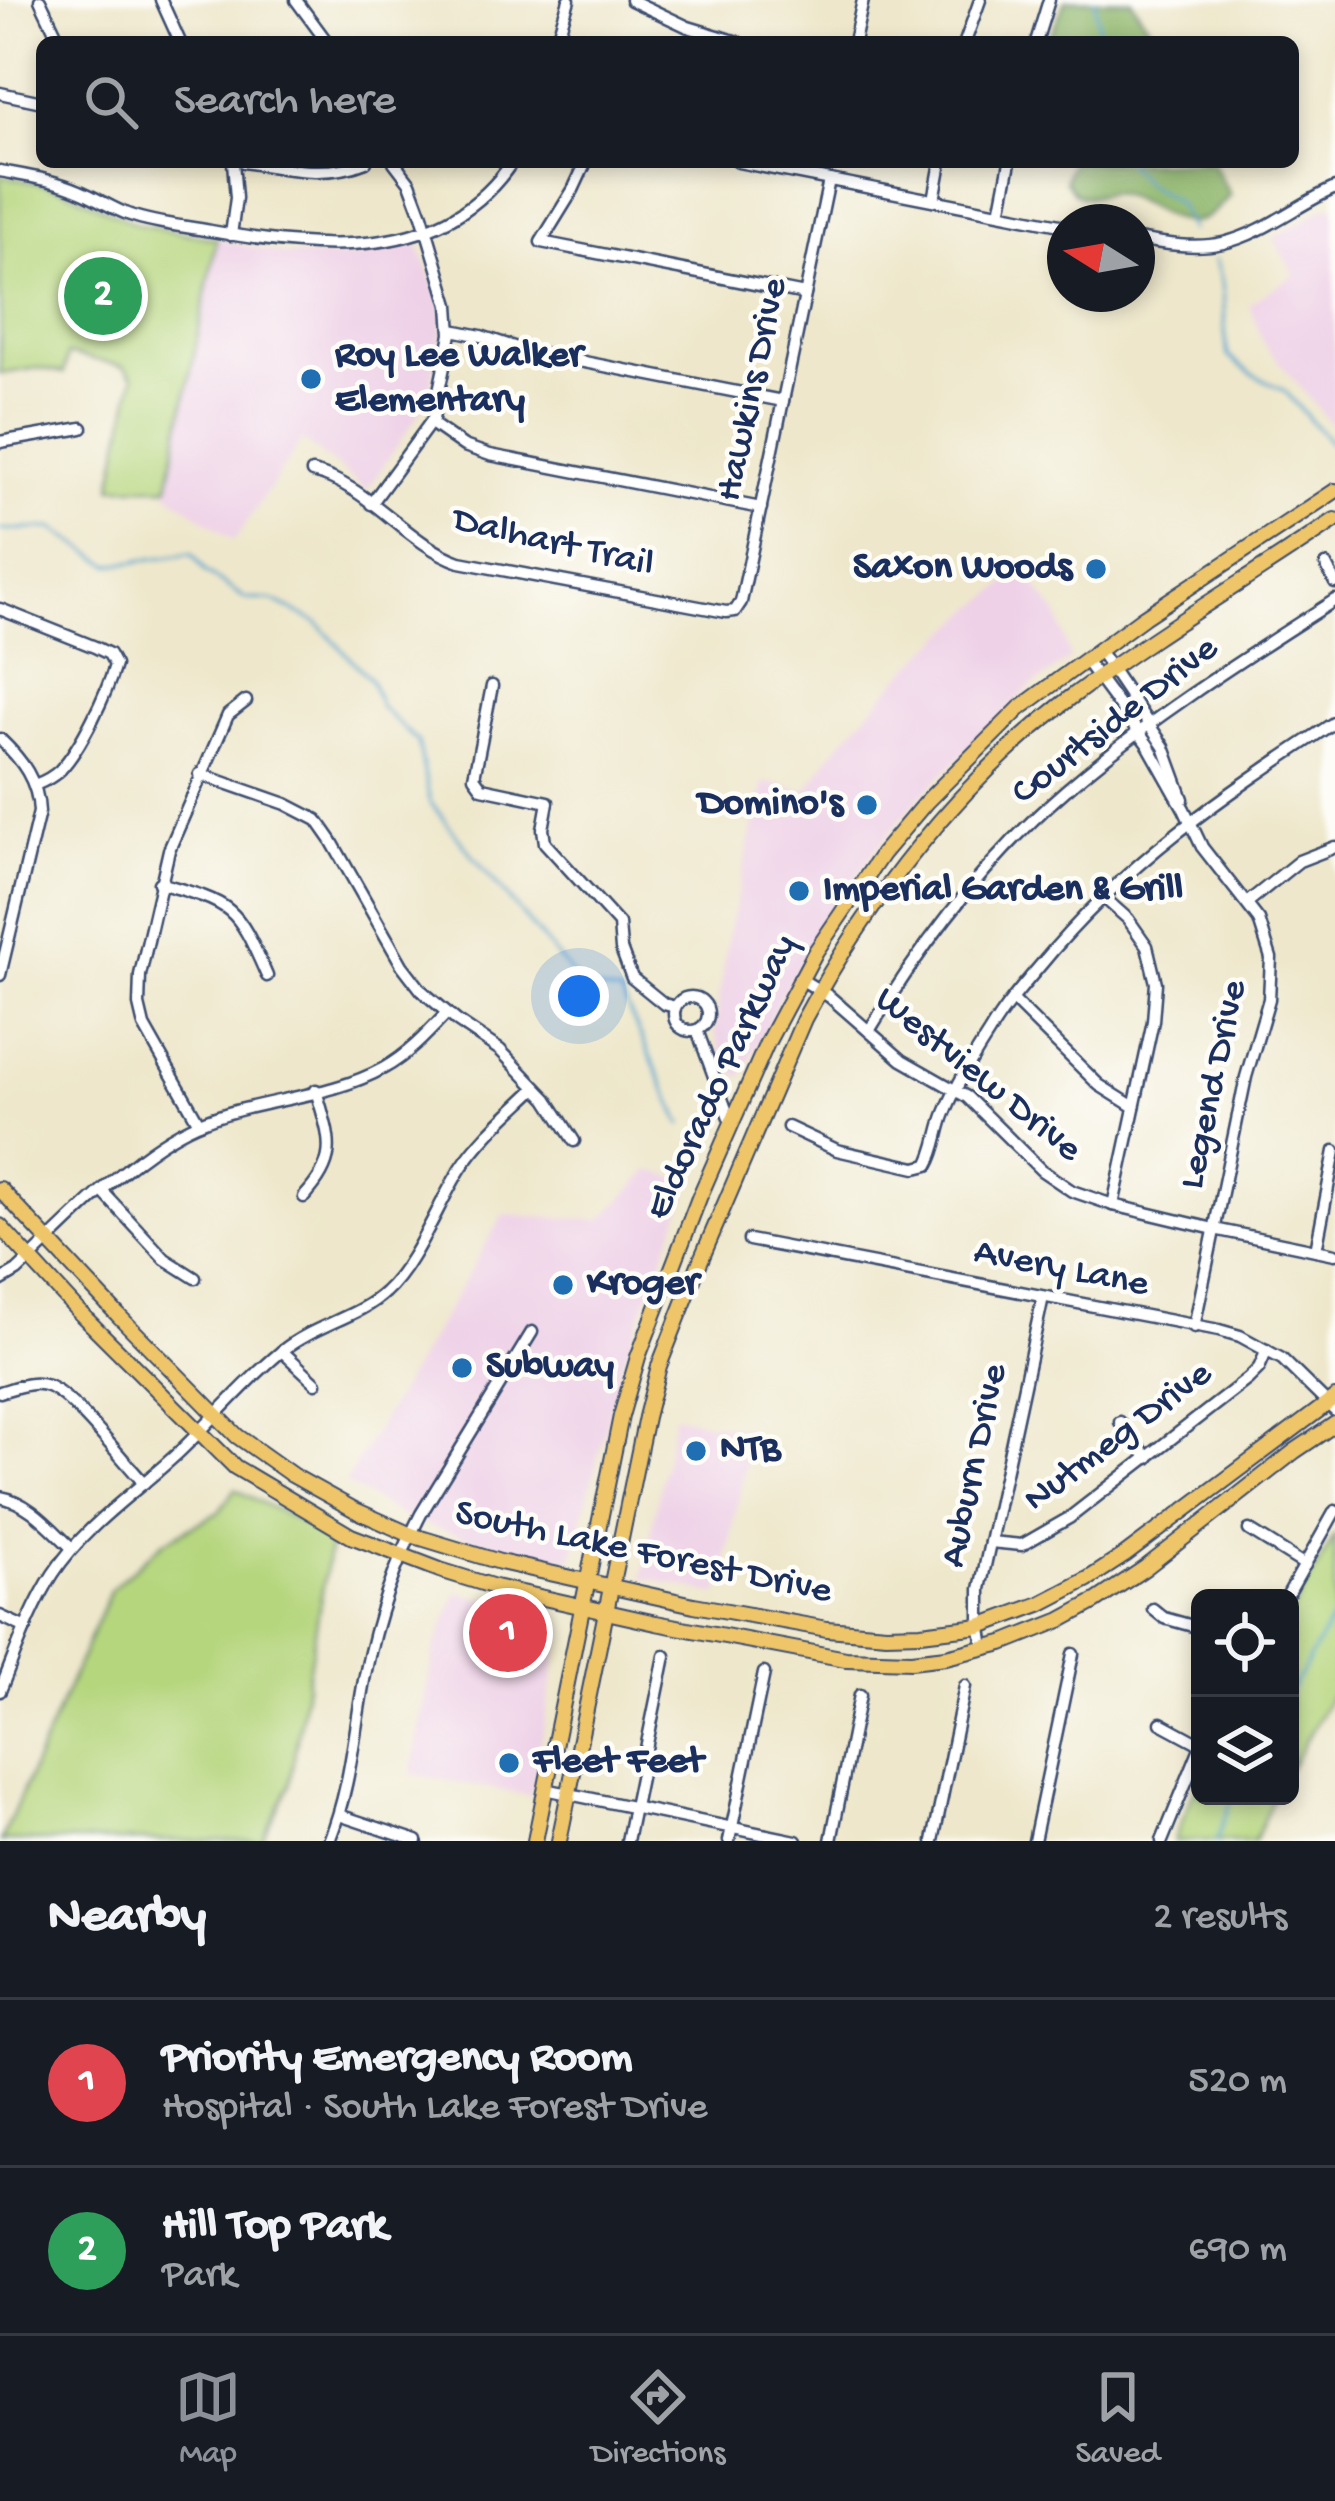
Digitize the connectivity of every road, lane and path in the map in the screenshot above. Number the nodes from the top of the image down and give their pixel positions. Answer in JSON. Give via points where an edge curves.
{"nodes":[{"id":1,"x":40,"y":0,"type":"edge"},
{"id":2,"x":161,"y":0,"type":"edge"},
{"id":3,"x":296,"y":0,"type":"edge"},
{"id":4,"x":569,"y":0,"type":"edge"},
{"id":5,"x":631,"y":0,"type":"edge"},
{"id":6,"x":863,"y":0,"type":"edge"},
{"id":7,"x":980,"y":0,"type":"edge"},
{"id":8,"x":1049,"y":0,"type":"edge"},
{"id":9,"x":57,"y":36,"type":"edge"},
{"id":10,"x":177,"y":36,"type":"edge"},
{"id":11,"x":323,"y":36,"type":"edge"},
{"id":12,"x":558,"y":36,"type":"edge"},
{"id":13,"x":718,"y":36,"type":"edge"},
{"id":14,"x":855,"y":36,"type":"edge"},
{"id":15,"x":967,"y":36,"type":"edge"},
{"id":16,"x":1038,"y":36,"type":"edge"},
{"id":17,"x":0,"y":93,"type":"edge"},
{"id":18,"x":36,"y":101,"type":"edge"},
{"id":19,"x":234,"y":168,"type":"edge"},
{"id":20,"x":283,"y":168,"type":"edge"},
{"id":21,"x":344,"y":168,"type":"edge"},
{"id":22,"x":399,"y":168,"type":"edge"},
{"id":23,"x":507,"y":168,"type":"edge"},
{"id":24,"x":583,"y":168,"type":"edge"},
{"id":25,"x":768,"y":168,"type":"edge"},
{"id":26,"x":940,"y":168,"type":"edge"},
{"id":27,"x":1009,"y":168,"type":"edge"},
{"id":28,"x":0,"y":171,"type":"edge"},
{"id":29,"x":829,"y":180,"type":"junction"},
{"id":30,"x":1335,"y":188,"type":"edge"},
{"id":31,"x":934,"y":200,"type":"junction"},
{"id":32,"x":1000,"y":213,"type":"junction"},
{"id":33,"x":1047,"y":222,"type":"edge"},
{"id":34,"x":426,"y":231,"type":"junction"},
{"id":35,"x":231,"y":235,"type":"junction"},
{"id":36,"x":1155,"y":241,"type":"edge"},
{"id":37,"x":805,"y":294,"type":"junction"},
{"id":38,"x":452,"y":330,"type":"junction"},
{"id":39,"x":783,"y":401,"type":"junction"},
{"id":40,"x":430,"y":423,"type":"junction"},
{"id":41,"x":82,"y":428,"type":"dead end"},
{"id":42,"x":0,"y":442,"type":"edge"},
{"id":43,"x":312,"y":472,"type":"dead end"},
{"id":44,"x":1335,"y":491,"type":"edge"},
{"id":45,"x":371,"y":505,"type":"junction"},
{"id":46,"x":761,"y":508,"type":"junction"},
{"id":47,"x":1335,"y":520,"type":"edge"},
{"id":48,"x":1326,"y":566,"type":"dead end"},
{"id":49,"x":1335,"y":584,"type":"edge"},
{"id":50,"x":1335,"y":599,"type":"edge"},
{"id":51,"x":0,"y":609,"type":"edge"},
{"id":52,"x":735,"y":611,"type":"joint"},
{"id":53,"x":1099,"y":650,"type":"junction"},
{"id":54,"x":1085,"y":660,"type":"junction"},
{"id":55,"x":1104,"y":675,"type":"junction"},
{"id":56,"x":492,"y":686,"type":"dead end"},
{"id":57,"x":246,"y":701,"type":"dead end"},
{"id":58,"x":1335,"y":722,"type":"edge"},
{"id":59,"x":1144,"y":728,"type":"junction"},
{"id":60,"x":0,"y":739,"type":"edge"},
{"id":61,"x":200,"y":774,"type":"junction"},
{"id":62,"x":949,"y":778,"type":"junction"},
{"id":63,"x":35,"y":785,"type":"junction"},
{"id":64,"x":1190,"y":821,"type":"junction"},
{"id":65,"x":926,"y":840,"type":"junction"},
{"id":66,"x":1335,"y":847,"type":"edge"},
{"id":67,"x":159,"y":884,"type":"junction"},
{"id":68,"x":1102,"y":896,"type":"junction"},
{"id":69,"x":1248,"y":902,"type":"junction"},
{"id":70,"x":0,"y":975,"type":"edge"},
{"id":71,"x":267,"y":976,"type":"dead end"},
{"id":72,"x":800,"y":978,"type":"junction"},
{"id":73,"x":819,"y":990,"type":"junction"},
{"id":74,"x":1012,"y":1000,"type":"junction"},
{"id":75,"x":675,"y":1007,"type":"junction"},
{"id":76,"x":447,"y":1013,"type":"junction"},
{"id":77,"x":697,"y":1030,"type":"junction"},
{"id":78,"x":869,"y":1030,"type":"junction"},
{"id":79,"x":536,"y":1088,"type":"junction"},
{"id":80,"x":316,"y":1090,"type":"junction"},
{"id":81,"x":955,"y":1090,"type":"junction"},
{"id":82,"x":723,"y":1095,"type":"junction"},
{"id":83,"x":743,"y":1097,"type":"junction"},
{"id":84,"x":1134,"y":1107,"type":"junction"},
{"id":85,"x":199,"y":1123,"type":"junction"},
{"id":86,"x":731,"y":1123,"type":"junction"},
{"id":87,"x":788,"y":1127,"type":"dead end"},
{"id":88,"x":574,"y":1141,"type":"dead end"},
{"id":89,"x":1335,"y":1151,"type":"edge"},
{"id":90,"x":0,"y":1189,"type":"edge"},
{"id":91,"x":103,"y":1192,"type":"junction"},
{"id":92,"x":304,"y":1197,"type":"dead end"},
{"id":93,"x":699,"y":1198,"type":"junction"},
{"id":94,"x":1113,"y":1205,"type":"junction"},
{"id":95,"x":722,"y":1207,"type":"junction"},
{"id":96,"x":0,"y":1226,"type":"edge"},
{"id":97,"x":1214,"y":1229,"type":"junction"},
{"id":98,"x":49,"y":1240,"type":"junction"},
{"id":99,"x":749,"y":1240,"type":"dead end"},
{"id":100,"x":1316,"y":1250,"type":"junction"},
{"id":101,"x":1335,"y":1254,"type":"edge"},
{"id":102,"x":29,"y":1259,"type":"junction"},
{"id":103,"x":194,"y":1278,"type":"dead end"},
{"id":104,"x":0,"y":1281,"type":"edge"},
{"id":105,"x":1042,"y":1297,"type":"junction"},
{"id":106,"x":1194,"y":1327,"type":"junction"},
{"id":107,"x":532,"y":1332,"type":"dead end"},
{"id":108,"x":1267,"y":1349,"type":"junction"},
{"id":109,"x":282,"y":1351,"type":"junction"},
{"id":110,"x":638,"y":1357,"type":"junction"},
{"id":111,"x":659,"y":1366,"type":"junction"},
{"id":112,"x":316,"y":1383,"type":"dead end"},
{"id":113,"x":0,"y":1392,"type":"edge"},
{"id":114,"x":1333,"y":1404,"type":"edge"},
{"id":115,"x":215,"y":1414,"type":"junction"},
{"id":116,"x":1120,"y":1422,"type":"dead end"},
{"id":117,"x":1335,"y":1424,"type":"edge"},
{"id":118,"x":198,"y":1432,"type":"junction"},
{"id":119,"x":1148,"y":1458,"type":"junction"},
{"id":120,"x":143,"y":1484,"type":"junction"},
{"id":121,"x":0,"y":1497,"type":"edge"},
{"id":122,"x":1335,"y":1511,"type":"edge"},
{"id":123,"x":1249,"y":1529,"type":"dead end"},
{"id":124,"x":411,"y":1534,"type":"junction"},
{"id":125,"x":990,"y":1542,"type":"junction"},
{"id":126,"x":72,"y":1549,"type":"junction"},
{"id":127,"x":403,"y":1556,"type":"junction"},
{"id":128,"x":1305,"y":1564,"type":"junction"},
{"id":129,"x":589,"y":1583,"type":"junction"},
{"id":130,"x":612,"y":1588,"type":"junction"},
{"id":131,"x":1291,"y":1589,"type":"edge"},
{"id":132,"x":584,"y":1607,"type":"junction"},
{"id":133,"x":1153,"y":1609,"type":"dead end"},
{"id":134,"x":607,"y":1613,"type":"junction"},
{"id":135,"x":0,"y":1616,"type":"edge"},
{"id":136,"x":980,"y":1626,"type":"junction"},
{"id":137,"x":1191,"y":1626,"type":"edge"},
{"id":138,"x":26,"y":1628,"type":"junction"},
{"id":139,"x":984,"y":1648,"type":"junction"},
{"id":140,"x":1073,"y":1654,"type":"dead end"},
{"id":141,"x":665,"y":1656,"type":"dead end"},
{"id":142,"x":764,"y":1673,"type":"dead end"},
{"id":143,"x":965,"y":1686,"type":"dead end"},
{"id":144,"x":0,"y":1691,"type":"edge"},
{"id":145,"x":860,"y":1695,"type":"dead end"},
{"id":146,"x":1161,"y":1723,"type":"dead end"},
{"id":147,"x":1191,"y":1741,"type":"edge"},
{"id":148,"x":1191,"y":1768,"type":"edge"},
{"id":149,"x":545,"y":1789,"type":"junction"},
{"id":150,"x":569,"y":1794,"type":"junction"},
{"id":151,"x":634,"y":1809,"type":"junction"},
{"id":152,"x":338,"y":1815,"type":"junction"},
{"id":153,"x":731,"y":1835,"type":"edge"},
{"id":154,"x":329,"y":1841,"type":"edge"},
{"id":155,"x":417,"y":1841,"type":"edge"},
{"id":156,"x":535,"y":1841,"type":"edge"},
{"id":157,"x":559,"y":1841,"type":"edge"},
{"id":158,"x":627,"y":1841,"type":"edge"},
{"id":159,"x":796,"y":1841,"type":"edge"},
{"id":160,"x":831,"y":1841,"type":"edge"},
{"id":161,"x":933,"y":1841,"type":"edge"},
{"id":162,"x":1034,"y":1841,"type":"edge"},
{"id":163,"x":1162,"y":1841,"type":"edge"}],
"edges":[{"from":1,"to":9,"type":"street"},
{"from":2,"to":10,"type":"street"},
{"from":3,"to":11,"type":"street"},
{"from":4,"to":12,"type":"street"},
{"from":5,"to":13,"type":"street"},
{"from":6,"to":14,"type":"street"},
{"from":7,"to":15,"type":"street"},
{"from":8,"to":16,"type":"street"},
{"from":17,"to":18,"type":"street"},
{"from":19,"to":35,"type":"street"},
{"from":20,"to":21,"type":"street"},
{"from":22,"to":34,"type":"street"},
{"from":23,"to":34,"type":"street","via":[[471,208]]},
{"from":24,"to":37,"type":"street","via":[[541,242]]},
{"from":25,"to":29,"type":"street"},
{"from":26,"to":31,"type":"street"},
{"from":27,"to":32,"type":"street"},
{"from":28,"to":35,"type":"street","via":[[76,189],[127,214]]},
{"from":29,"to":31,"type":"street"},
{"from":29,"to":37,"type":"street","name":"Hawkins Drive"},
{"from":30,"to":36,"type":"street","via":[[1221,244]]},
{"from":31,"to":32,"type":"street"},
{"from":32,"to":33,"type":"street"},
{"from":34,"to":35,"type":"street","via":[[319,245]]},
{"from":34,"to":38,"type":"street"},
{"from":37,"to":39,"type":"street","name":"Hawkins Drive"},
{"from":38,"to":39,"type":"street"},
{"from":38,"to":40,"type":"street"},
{"from":39,"to":46,"type":"street","name":"Hawkins Drive"},
{"from":40,"to":45,"type":"street"},
{"from":40,"to":46,"type":"street","via":[[490,454]]},
{"from":41,"to":42,"type":"street"},
{"from":43,"to":45,"type":"street","name":"Dalhart Trail","via":[[334,477]]},
{"from":44,"to":53,"type":"main road","name":"Eldorado Parkway"},
{"from":45,"to":52,"type":"street","name":"Dalhart Trail","via":[[465,563]]},
{"from":46,"to":52,"type":"street","name":"Hawkins Drive"},
{"from":47,"to":55,"type":"main road","name":"Eldorado Parkway"},
{"from":48,"to":49,"type":"street"},
{"from":50,"to":59,"type":"street","name":"Courtside Drive"},
{"from":51,"to":63,"type":"street","via":[[95,647],[115,664],[65,764]]},
{"from":53,"to":54,"type":"main road","name":"Eldorado Parkway"},
{"from":53,"to":55,"type":"street","name":"Legend Drive"},
{"from":54,"to":55,"type":"street","name":"Legend Drive"},
{"from":54,"to":62,"type":"main road","name":"Eldorado Parkway","via":[[1020,708]]},
{"from":55,"to":59,"type":"street","name":"Legend Drive"},
{"from":55,"to":65,"type":"main road","name":"Eldorado Parkway","via":[[1008,752]]},
{"from":56,"to":75,"type":"street","via":[[474,777],[482,788],[548,802],[545,843],[619,924],[632,978]]},
{"from":57,"to":61,"type":"street","via":[[228,715]]},
{"from":58,"to":64,"type":"street"},
{"from":59,"to":64,"type":"street","name":"Legend Drive"},
{"from":59,"to":78,"type":"street","name":"Courtside Drive","via":[[1062,793],[981,875]]},
{"from":60,"to":63,"type":"street"},
{"from":61,"to":67,"type":"street"},
{"from":61,"to":76,"type":"street","via":[[316,820],[402,965]]},
{"from":62,"to":65,"type":"main road","via":[[955,799]]},
{"from":62,"to":72,"type":"main road","name":"Eldorado Parkway","via":[[882,854]]},
{"from":63,"to":70,"type":"street","via":[[38,825]]},
{"from":64,"to":68,"type":"street"},
{"from":64,"to":69,"type":"street","name":"Legend Drive"},
{"from":65,"to":73,"type":"main road","name":"Eldorado Parkway"},
{"from":66,"to":69,"type":"street","via":[[1298,861]]},
{"from":67,"to":71,"type":"street","via":[[228,908]]},
{"from":67,"to":85,"type":"street","via":[[139,1005],[153,1047]]},
{"from":68,"to":74,"type":"street"},
{"from":68,"to":84,"type":"street","via":[[1137,930],[1153,964],[1155,1001]]},
{"from":69,"to":97,"type":"street","name":"Legend Drive","via":[[1267,938],[1272,979]]},
{"from":72,"to":73,"type":"street","name":"Westview Drive"},
{"from":72,"to":83,"type":"main road","name":"Eldorado Parkway"},
{"from":73,"to":78,"type":"street","name":"Westview Drive"},
{"from":73,"to":95,"type":"main road","name":"Eldorado Parkway"},
{"from":74,"to":81,"type":"street"},
{"from":74,"to":84,"type":"street","via":[[1109,1094]]},
{"from":75,"to":77,"type":"street","via":[[677,1024]]},
{"from":75,"to":77,"type":"street","via":[[688,997],[704,1002],[708,1018]]},
{"from":76,"to":79,"type":"street"},
{"from":76,"to":80,"type":"street","via":[[388,1066]]},
{"from":77,"to":82,"type":"street"},
{"from":78,"to":81,"type":"street","name":"Westview Drive"},
{"from":79,"to":88,"type":"street"},
{"from":79,"to":109,"type":"street","via":[[464,1162],[394,1284]]},
{"from":80,"to":85,"type":"street"},
{"from":80,"to":92,"type":"street","via":[[329,1153]]},
{"from":81,"to":87,"type":"street","via":[[924,1168],[837,1150]]},
{"from":81,"to":94,"type":"street","name":"Westview Drive","via":[[1052,1179]]},
{"from":82,"to":83,"type":"street"},
{"from":82,"to":86,"type":"street"},
{"from":83,"to":86,"type":"main road","name":"Eldorado Parkway"},
{"from":84,"to":94,"type":"street"},
{"from":85,"to":91,"type":"street"},
{"from":86,"to":93,"type":"main road","name":"Eldorado Parkway"},
{"from":89,"to":100,"type":"street"},
{"from":90,"to":98,"type":"main road","name":"South Lake Forest Drive"},
{"from":91,"to":98,"type":"street"},
{"from":91,"to":103,"type":"street","via":[[165,1259]]},
{"from":93,"to":95,"type":"main road"},
{"from":93,"to":110,"type":"main road","name":"Eldorado Parkway"},
{"from":94,"to":97,"type":"street","name":"Westview Drive"},
{"from":95,"to":111,"type":"main road","name":"Eldorado Parkway"},
{"from":96,"to":102,"type":"main road","name":"South Lake Forest Drive"},
{"from":97,"to":100,"type":"street","name":"Westview Drive"},
{"from":97,"to":106,"type":"street","name":"Legend Drive"},
{"from":98,"to":102,"type":"street"},
{"from":98,"to":115,"type":"main road","name":"South Lake Forest Drive"},
{"from":99,"to":105,"type":"street","name":"Avery Lane"},
{"from":100,"to":101,"type":"street","name":"Westview Drive"},
{"from":102,"to":104,"type":"street"},
{"from":102,"to":118,"type":"main road","name":"South Lake Forest Drive"},
{"from":105,"to":106,"type":"street","name":"Avery Lane"},
{"from":105,"to":125,"type":"street","name":"Auburn Drive"},
{"from":106,"to":108,"type":"street","name":"Avery Lane"},
{"from":107,"to":124,"type":"street"},
{"from":108,"to":114,"type":"street","name":"Avery Lane"},
{"from":108,"to":119,"type":"street","name":"Nutmeg Drive","via":[[1248,1379]]},
{"from":109,"to":112,"type":"street"},
{"from":109,"to":115,"type":"street"},
{"from":110,"to":111,"type":"main road"},
{"from":110,"to":129,"type":"main road","name":"Eldorado Parkway"},
{"from":111,"to":130,"type":"main road","name":"Eldorado Parkway"},
{"from":113,"to":120,"type":"street","via":[[33,1384],[55,1390]]},
{"from":114,"to":136,"type":"main road","name":"South Lake Forest Drive","via":[[1106,1568]]},
{"from":115,"to":118,"type":"street"},
{"from":115,"to":124,"type":"main road","name":"South Lake Forest Drive","via":[[292,1475]]},
{"from":116,"to":119,"type":"street"},
{"from":117,"to":139,"type":"main road","name":"South Lake Forest Drive","via":[[1112,1592]]},
{"from":118,"to":120,"type":"street"},
{"from":118,"to":127,"type":"main road","name":"South Lake Forest Drive","via":[[295,1505]]},
{"from":119,"to":125,"type":"street","name":"Nutmeg Drive","via":[[1043,1534],[1022,1545]]},
{"from":120,"to":126,"type":"street"},
{"from":121,"to":126,"type":"street","via":[[26,1507]]},
{"from":122,"to":128,"type":"street"},
{"from":123,"to":128,"type":"street"},
{"from":124,"to":127,"type":"street"},
{"from":124,"to":129,"type":"main road","name":"South Lake Forest Drive"},
{"from":125,"to":136,"type":"street","name":"Auburn Drive"},
{"from":126,"to":138,"type":"street"},
{"from":127,"to":132,"type":"main road","name":"South Lake Forest Drive"},
{"from":127,"to":152,"type":"street","via":[[376,1629]]},
{"from":128,"to":131,"type":"street"},
{"from":129,"to":130,"type":"main road","name":"South Lake Forest Drive"},
{"from":129,"to":132,"type":"main road","name":"Eldorado Parkway"},
{"from":130,"to":134,"type":"main road","name":"Eldorado Parkway"},
{"from":130,"to":136,"type":"main road","name":"South Lake Forest Drive","via":[[826,1630]]},
{"from":132,"to":134,"type":"main road","name":"South Lake Forest Drive"},
{"from":132,"to":149,"type":"main road","name":"Eldorado Parkway"},
{"from":133,"to":137,"type":"street"},
{"from":134,"to":139,"type":"main road","name":"South Lake Forest Drive","via":[[847,1659],[928,1660]]},
{"from":134,"to":150,"type":"main road","name":"Eldorado Parkway"},
{"from":135,"to":138,"type":"street"},
{"from":136,"to":139,"type":"street","name":"Auburn Drive"},
{"from":138,"to":144,"type":"street"},
{"from":140,"to":162,"type":"street"},
{"from":141,"to":151,"type":"street"},
{"from":142,"to":153,"type":"street"},
{"from":143,"to":161,"type":"street"},
{"from":145,"to":160,"type":"street"},
{"from":146,"to":147,"type":"street"},
{"from":148,"to":163,"type":"street"},
{"from":149,"to":150,"type":"street"},
{"from":149,"to":156,"type":"main road","name":"Eldorado Parkway"},
{"from":150,"to":151,"type":"street"},
{"from":150,"to":157,"type":"main road","name":"Eldorado Parkway"},
{"from":151,"to":153,"type":"street"},
{"from":151,"to":158,"type":"street"},
{"from":152,"to":154,"type":"street"},
{"from":152,"to":155,"type":"street"},
{"from":153,"to":159,"type":"street"}]}
